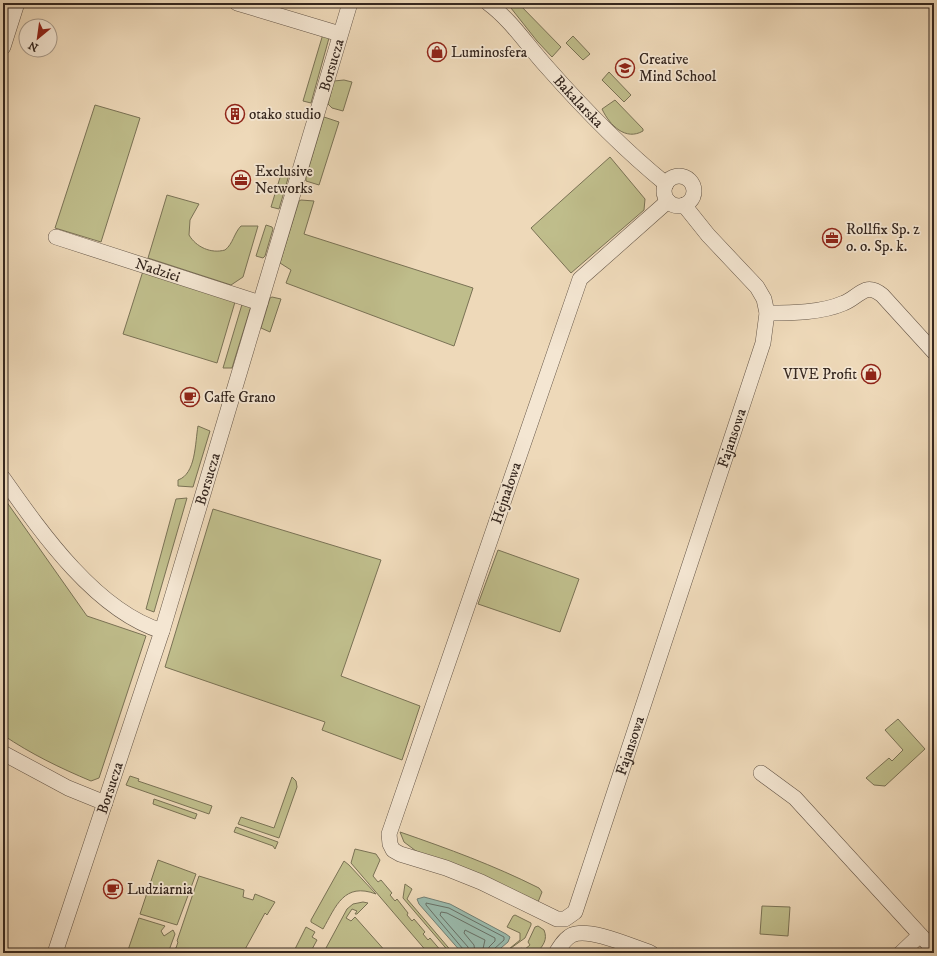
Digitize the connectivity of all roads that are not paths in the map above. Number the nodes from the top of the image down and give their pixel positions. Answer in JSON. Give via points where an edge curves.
{"nodes":[{"id":1,"x":17,"y":3,"type":"edge"},
{"id":2,"x":237,"y":3,"type":"edge"},
{"id":3,"x":350,"y":3,"type":"edge"},
{"id":4,"x":494,"y":6,"type":"edge"},
{"id":5,"x":340,"y":34,"type":"junction"},
{"id":6,"x":3,"y":47,"type":"edge"},
{"id":7,"x":666,"y":184,"type":"junction"},
{"id":8,"x":668,"y":201,"type":"junction"},
{"id":9,"x":684,"y":205,"type":"junction"},
{"id":10,"x":56,"y":237,"type":"dead end"},
{"id":11,"x":260,"y":303,"type":"junction"},
{"id":12,"x":767,"y":313,"type":"junction"},
{"id":13,"x":934,"y":352,"type":"edge"},
{"id":14,"x":3,"y":478,"type":"edge"},
{"id":15,"x":162,"y":631,"type":"junction"},
{"id":16,"x":3,"y":753,"type":"edge"},
{"id":17,"x":761,"y":773,"type":"dead end"},
{"id":18,"x":105,"y":803,"type":"junction"},
{"id":19,"x":394,"y":818,"type":"joint"},
{"id":20,"x":920,"y":935,"type":"junction"},
{"id":21,"x":934,"y":950,"type":"edge"},
{"id":22,"x":55,"y":953,"type":"edge"},
{"id":23,"x":556,"y":953,"type":"edge"},
{"id":24,"x":651,"y":953,"type":"edge"},
{"id":25,"x":901,"y":953,"type":"edge"}],
"edges":[{"from":1,"to":6,"type":"street"},
{"from":2,"to":5,"type":"street"},
{"from":3,"to":5,"type":"street","name":"Borsucza"},
{"from":4,"to":7,"type":"street","name":"Bakalarska","via":[[547,67],[631,155]]},
{"from":5,"to":11,"type":"street","name":"Borsucza"},
{"from":7,"to":8,"type":"street","via":[[664,189]]},
{"from":7,"to":9,"type":"street","via":[[676,176],[682,176],[691,182],[693,197]]},
{"from":8,"to":9,"type":"street","via":[[673,205]]},
{"from":8,"to":19,"type":"street","name":"Hejnałowa","via":[[580,280]]},
{"from":9,"to":12,"type":"street","via":[[708,235],[757,287],[764,299]]},
{"from":10,"to":11,"type":"street","name":"Nadziei"},
{"from":11,"to":15,"type":"street","name":"Borsucza"},
{"from":12,"to":13,"type":"street","via":[[830,307],[844,303],[864,291],[874,290],[882,295]]},
{"from":12,"to":19,"type":"street","name":"Fajansowa","via":[[758,360],[575,912],[565,919],[557,920],[481,882],[400,854],[393,850],[390,844],[389,834]]},
{"from":14,"to":15,"type":"street","via":[[84,581],[111,605]]},
{"from":15,"to":18,"type":"street","name":"Borsucza"},
{"from":16,"to":18,"type":"street","via":[[68,788]]},
{"from":17,"to":20,"type":"street","via":[[795,798]]},
{"from":18,"to":22,"type":"street","name":"Borsucza"},
{"from":20,"to":21,"type":"street"},
{"from":20,"to":25,"type":"street"},
{"from":23,"to":24,"type":"street","via":[[573,934],[591,934]]}]}
